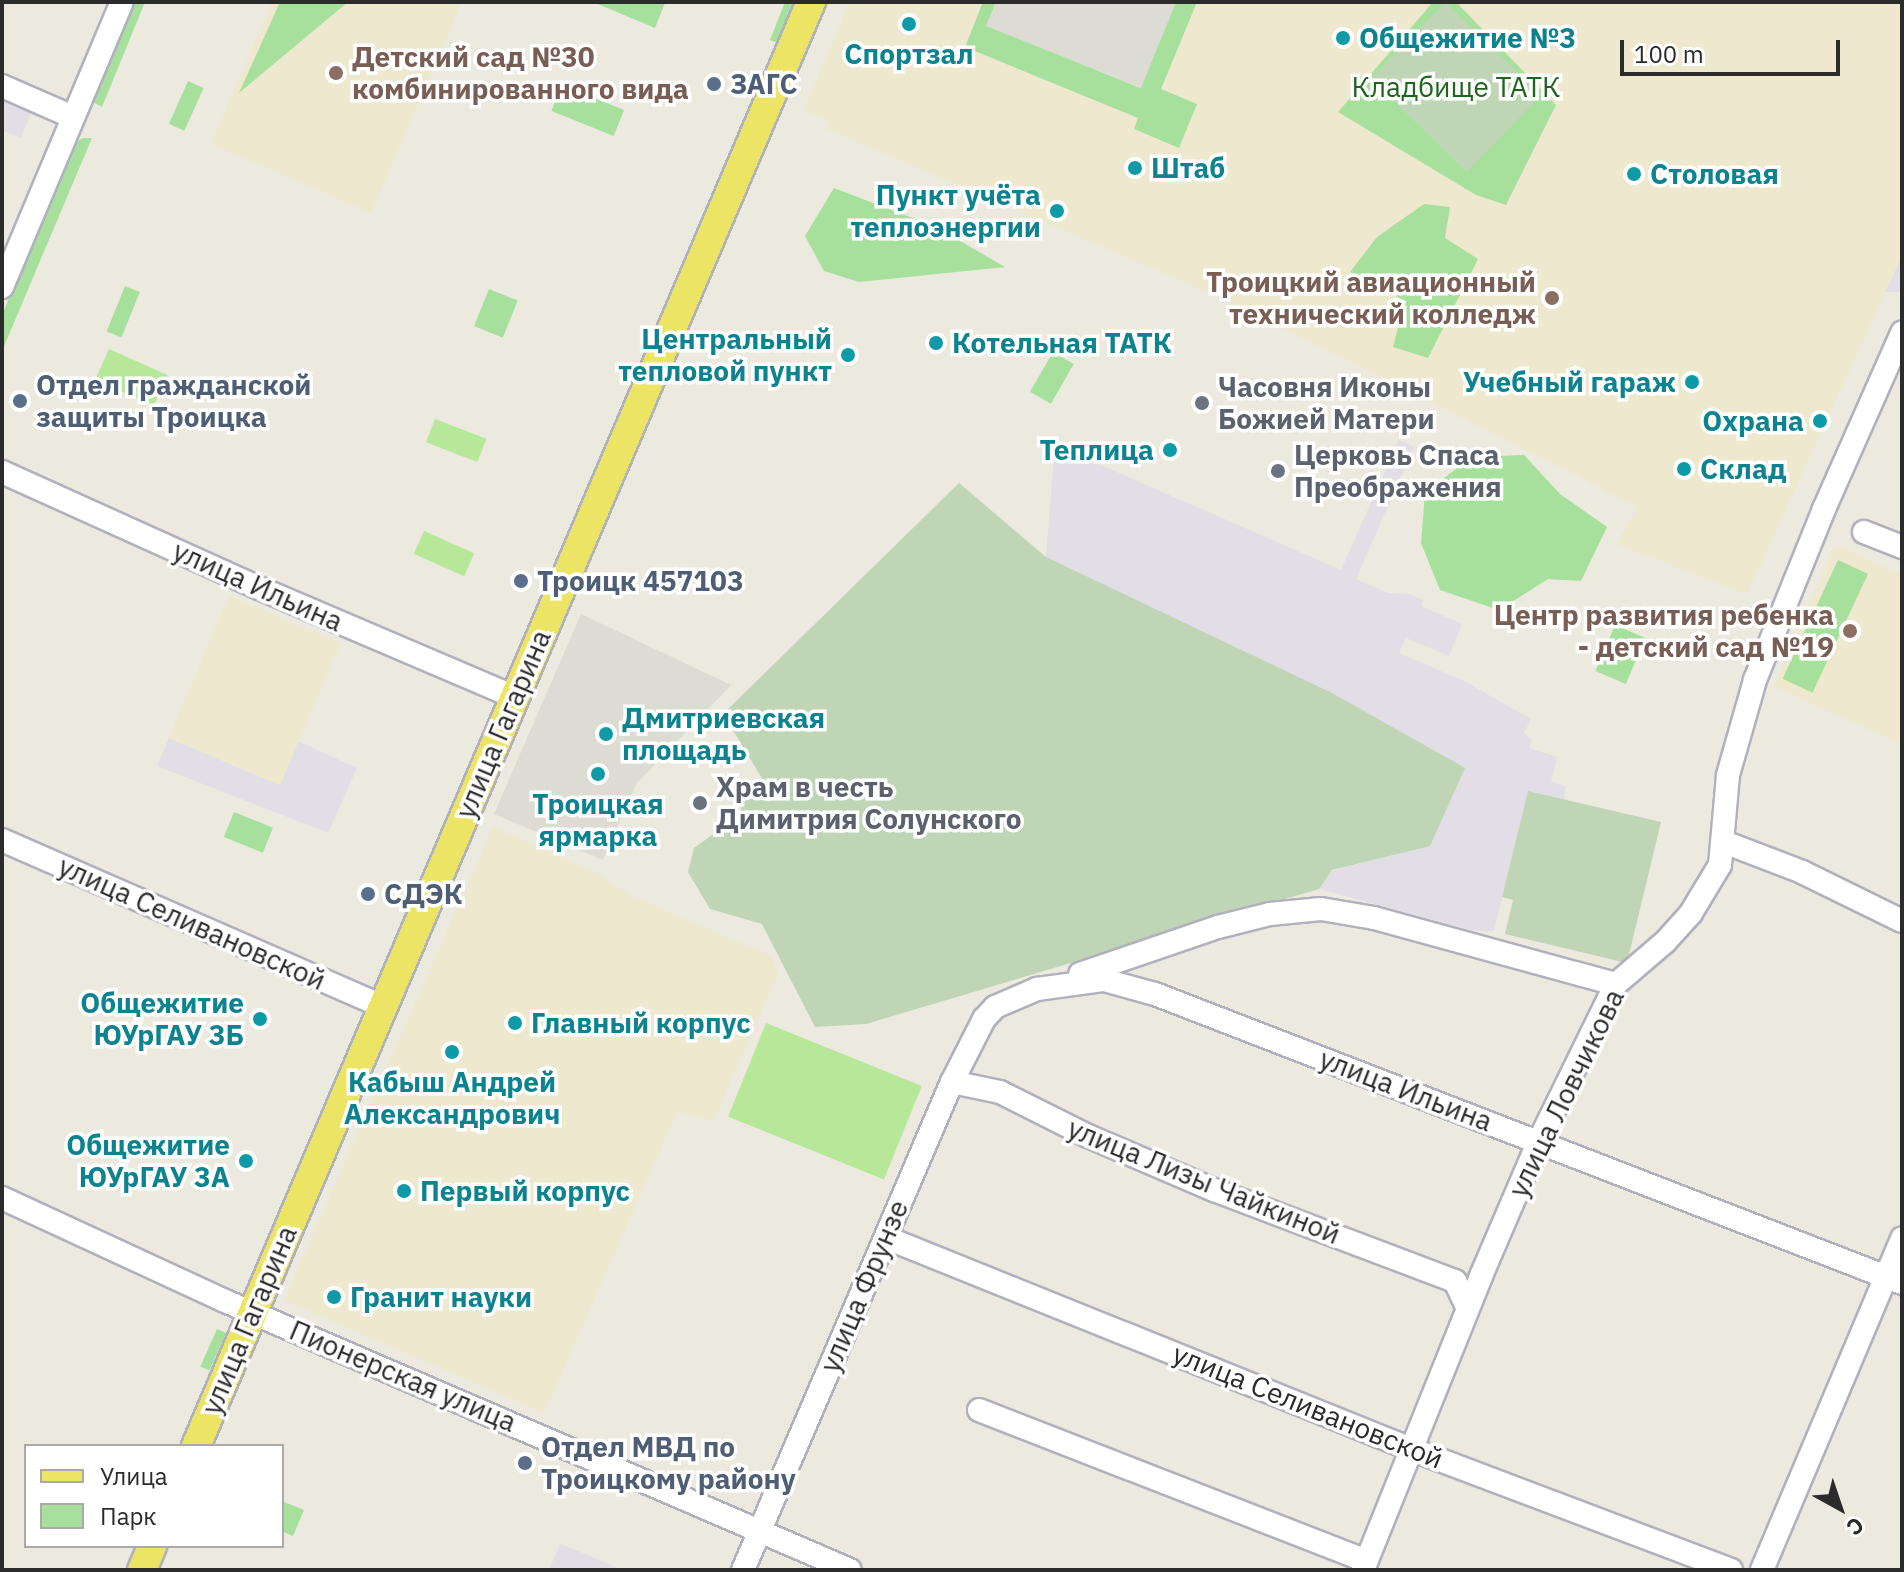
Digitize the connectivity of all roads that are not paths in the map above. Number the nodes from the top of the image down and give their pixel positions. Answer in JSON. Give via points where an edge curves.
{"nodes":[{"id":1,"x":122,"y":2,"type":"edge"},
{"id":2,"x":811,"y":2,"type":"edge"},
{"id":3,"x":2,"y":86,"type":"edge"},
{"id":4,"x":73,"y":117,"type":"junction"},
{"id":5,"x":2,"y":287,"type":"edge"},
{"id":6,"x":1902,"y":333,"type":"edge"},
{"id":7,"x":2,"y":472,"type":"edge"},
{"id":8,"x":1864,"y":532,"type":"dead end"},
{"id":9,"x":1902,"y":547,"type":"edge"},
{"id":10,"x":515,"y":697,"type":"junction"},
{"id":11,"x":2,"y":840,"type":"edge"},
{"id":12,"x":1724,"y":842,"type":"junction"},
{"id":13,"x":1902,"y":921,"type":"edge"},
{"id":14,"x":1616,"y":984,"type":"junction"},
{"id":15,"x":1037,"y":989,"type":"junction"},
{"id":16,"x":382,"y":1006,"type":"junction"},
{"id":17,"x":995,"y":1007,"type":"joint"},
{"id":18,"x":952,"y":1082,"type":"junction"},
{"id":19,"x":1539,"y":1141,"type":"junction"},
{"id":20,"x":2,"y":1198,"type":"edge"},
{"id":21,"x":887,"y":1238,"type":"junction"},
{"id":22,"x":1902,"y":1238,"type":"edge"},
{"id":23,"x":1481,"y":1276,"type":"junction"},
{"id":24,"x":1894,"y":1280,"type":"edge"},
{"id":25,"x":1455,"y":1281,"type":"junction"},
{"id":26,"x":1467,"y":1307,"type":"junction"},
{"id":27,"x":253,"y":1311,"type":"junction"},
{"id":28,"x":979,"y":1410,"type":"dead end"},
{"id":29,"x":197,"y":1444,"type":"edge"},
{"id":30,"x":1411,"y":1449,"type":"junction"},
{"id":31,"x":759,"y":1531,"type":"junction"},
{"id":32,"x":151,"y":1548,"type":"edge"},
{"id":33,"x":1365,"y":1565,"type":"edge"},
{"id":34,"x":142,"y":1570,"type":"edge"},
{"id":35,"x":743,"y":1570,"type":"edge"},
{"id":36,"x":850,"y":1570,"type":"edge"},
{"id":37,"x":1731,"y":1570,"type":"edge"},
{"id":38,"x":1762,"y":1570,"type":"edge"}],
"edges":[{"from":1,"to":4,"type":"street"},
{"from":2,"to":10,"type":"main road","name":"улица Гагарина"},
{"from":3,"to":4,"type":"street"},
{"from":4,"to":5,"type":"street"},
{"from":6,"to":12,"type":"street","name":"улица Ловчикова","via":[[1755,680],[1728,775]]},
{"from":7,"to":10,"type":"street","name":"улица Ильина"},
{"from":8,"to":9,"type":"street"},
{"from":10,"to":16,"type":"main road","name":"улица Гагарина"},
{"from":11,"to":16,"type":"street","name":"улица Селивановской"},
{"from":12,"to":13,"type":"street","via":[[1802,872]]},
{"from":12,"to":14,"type":"street","name":"улица Ловчикова","via":[[1720,865],[1691,913]]},
{"from":14,"to":15,"type":"street","name":"улица Ильина","via":[[1374,918],[1321,909],[1218,927]]},
{"from":14,"to":19,"type":"street","name":"улица Ловчикова"},
{"from":15,"to":17,"type":"street","name":"улица Ильина"},
{"from":15,"to":19,"type":"street","name":"улица Ильина","via":[[1104,980],[1155,994]]},
{"from":16,"to":27,"type":"main road","name":"улица Гагарина"},
{"from":17,"to":18,"type":"street","name":"улица Фрунзе"},
{"from":18,"to":21,"type":"street","name":"улица Фрунзе"},
{"from":18,"to":25,"type":"street","name":"улица Лизы Чайкиной","via":[[1000,1092],[1214,1190]]},
{"from":19,"to":23,"type":"street","name":"улица Ловчикова"},
{"from":19,"to":24,"type":"street","name":"улица Ильина"},
{"from":20,"to":27,"type":"street","name":"Пионерская улица"},
{"from":21,"to":30,"type":"street","name":"улица Селивановской"},
{"from":21,"to":31,"type":"street","name":"улица Фрунзе"},
{"from":22,"to":24,"type":"street"},
{"from":23,"to":25,"type":"street"},
{"from":23,"to":26,"type":"street","name":"улица Ловчикова"},
{"from":24,"to":38,"type":"street"},
{"from":25,"to":26,"type":"street"},
{"from":26,"to":30,"type":"street","name":"улица Ловчикова"},
{"from":27,"to":29,"type":"main road","name":"улица Гагарина"},
{"from":27,"to":31,"type":"street","name":"Пионерская улица"},
{"from":28,"to":33,"type":"street","name":"улица Ловчикова"},
{"from":30,"to":33,"type":"street","name":"улица Ловчикова"},
{"from":30,"to":37,"type":"street","name":"улица Селивановской"},
{"from":31,"to":35,"type":"street","name":"улица Фрунзе"},
{"from":31,"to":36,"type":"street","name":"Пионерская улица"},
{"from":32,"to":34,"type":"main road"}]}
